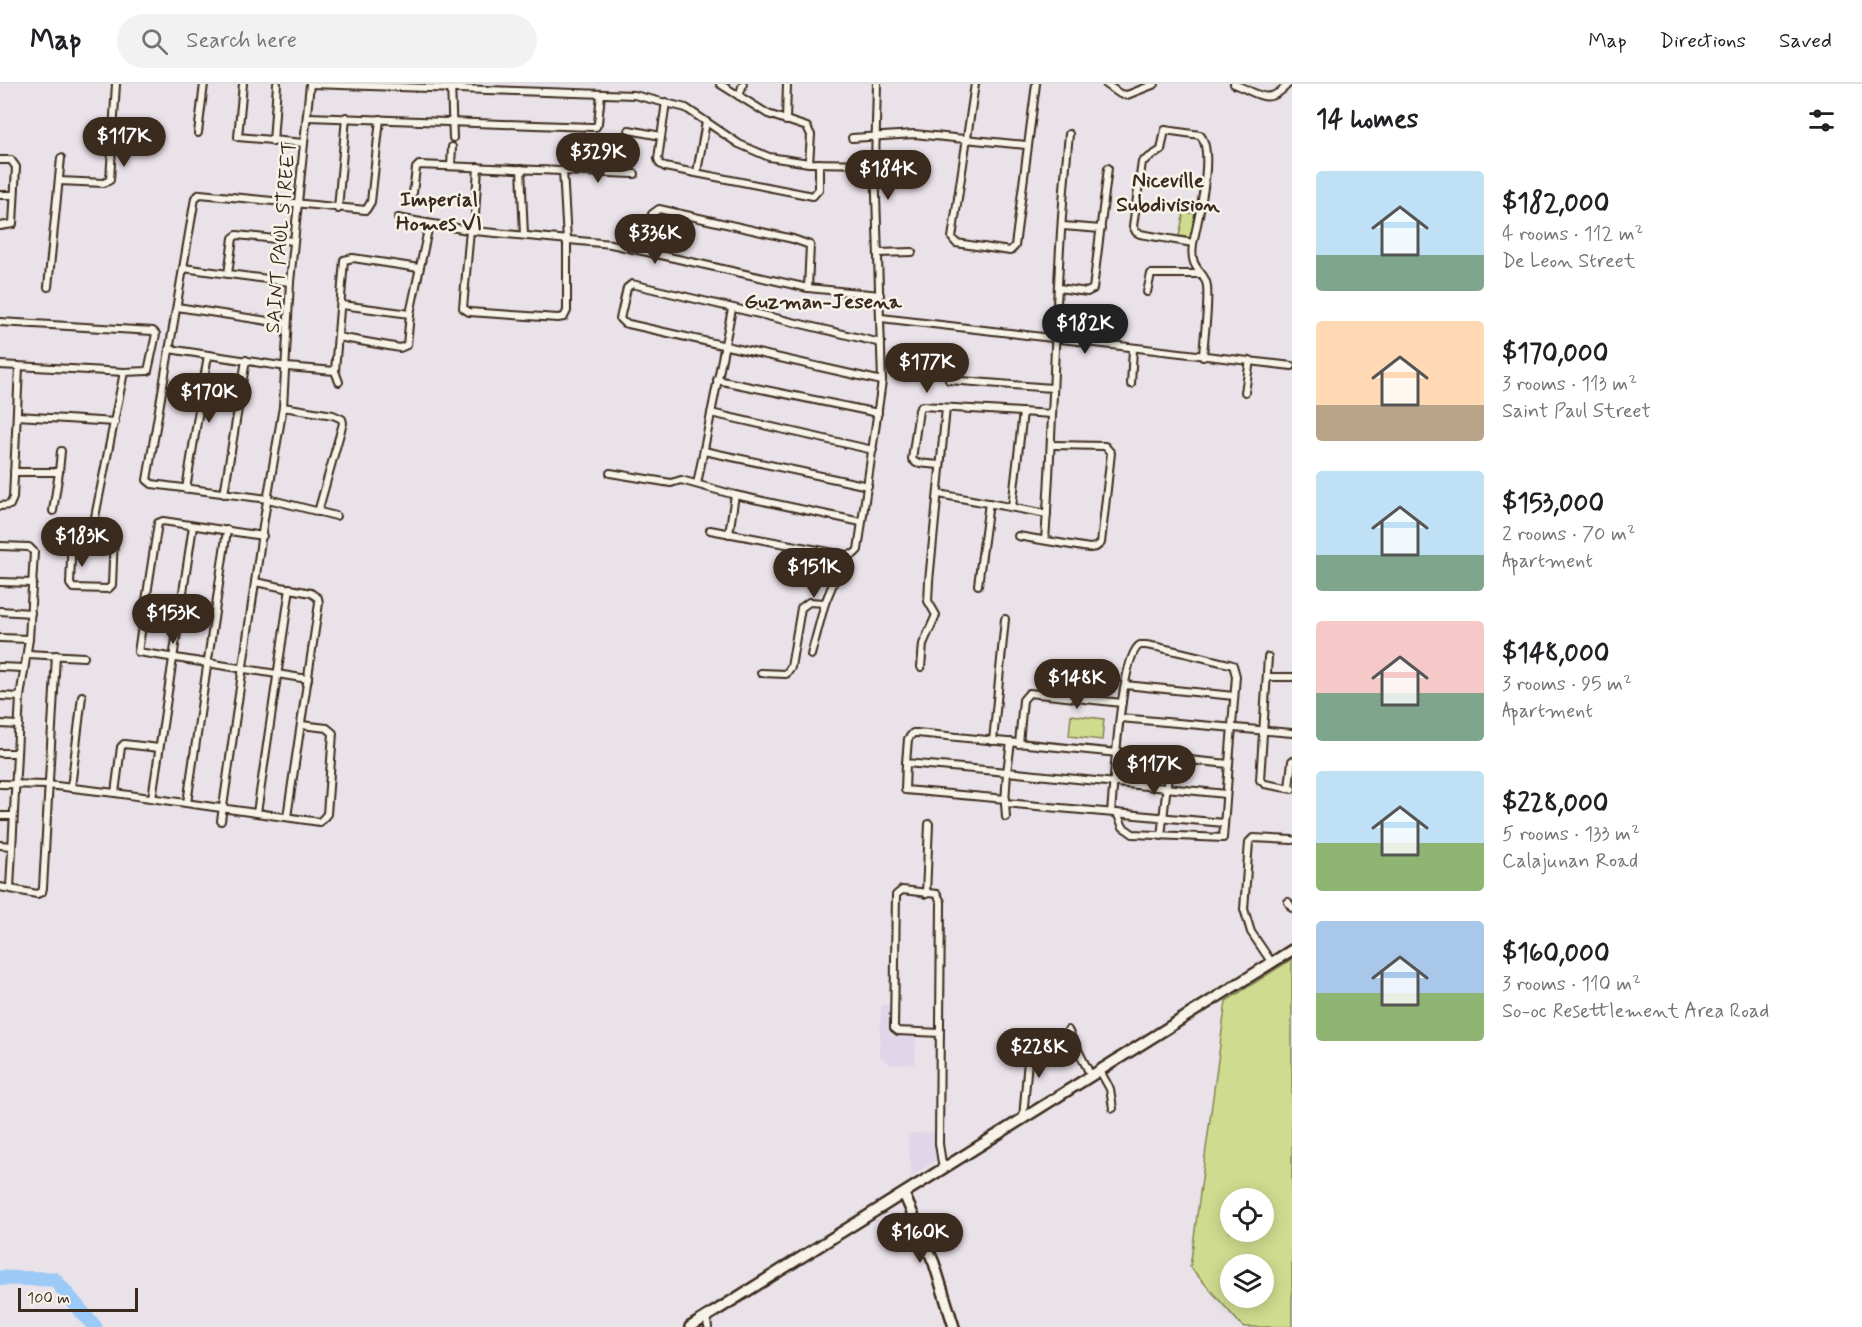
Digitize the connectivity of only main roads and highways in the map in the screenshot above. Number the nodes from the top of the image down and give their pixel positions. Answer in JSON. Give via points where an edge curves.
{"nodes":[{"id":1,"x":1292,"y":950,"type":"edge"},
{"id":2,"x":904,"y":1194,"type":"junction"},
{"id":3,"x":707,"y":1322,"type":"edge"},
{"id":4,"x":690,"y":1327,"type":"edge"},
{"id":5,"x":954,"y":1327,"type":"edge"}],
"edges":[{"from":1,"to":2,"type":"main road"},
{"from":2,"to":3,"type":"main road"},
{"from":2,"to":5,"type":"main road","via":[[934,1263]]},
{"from":3,"to":4,"type":"main road"}]}
